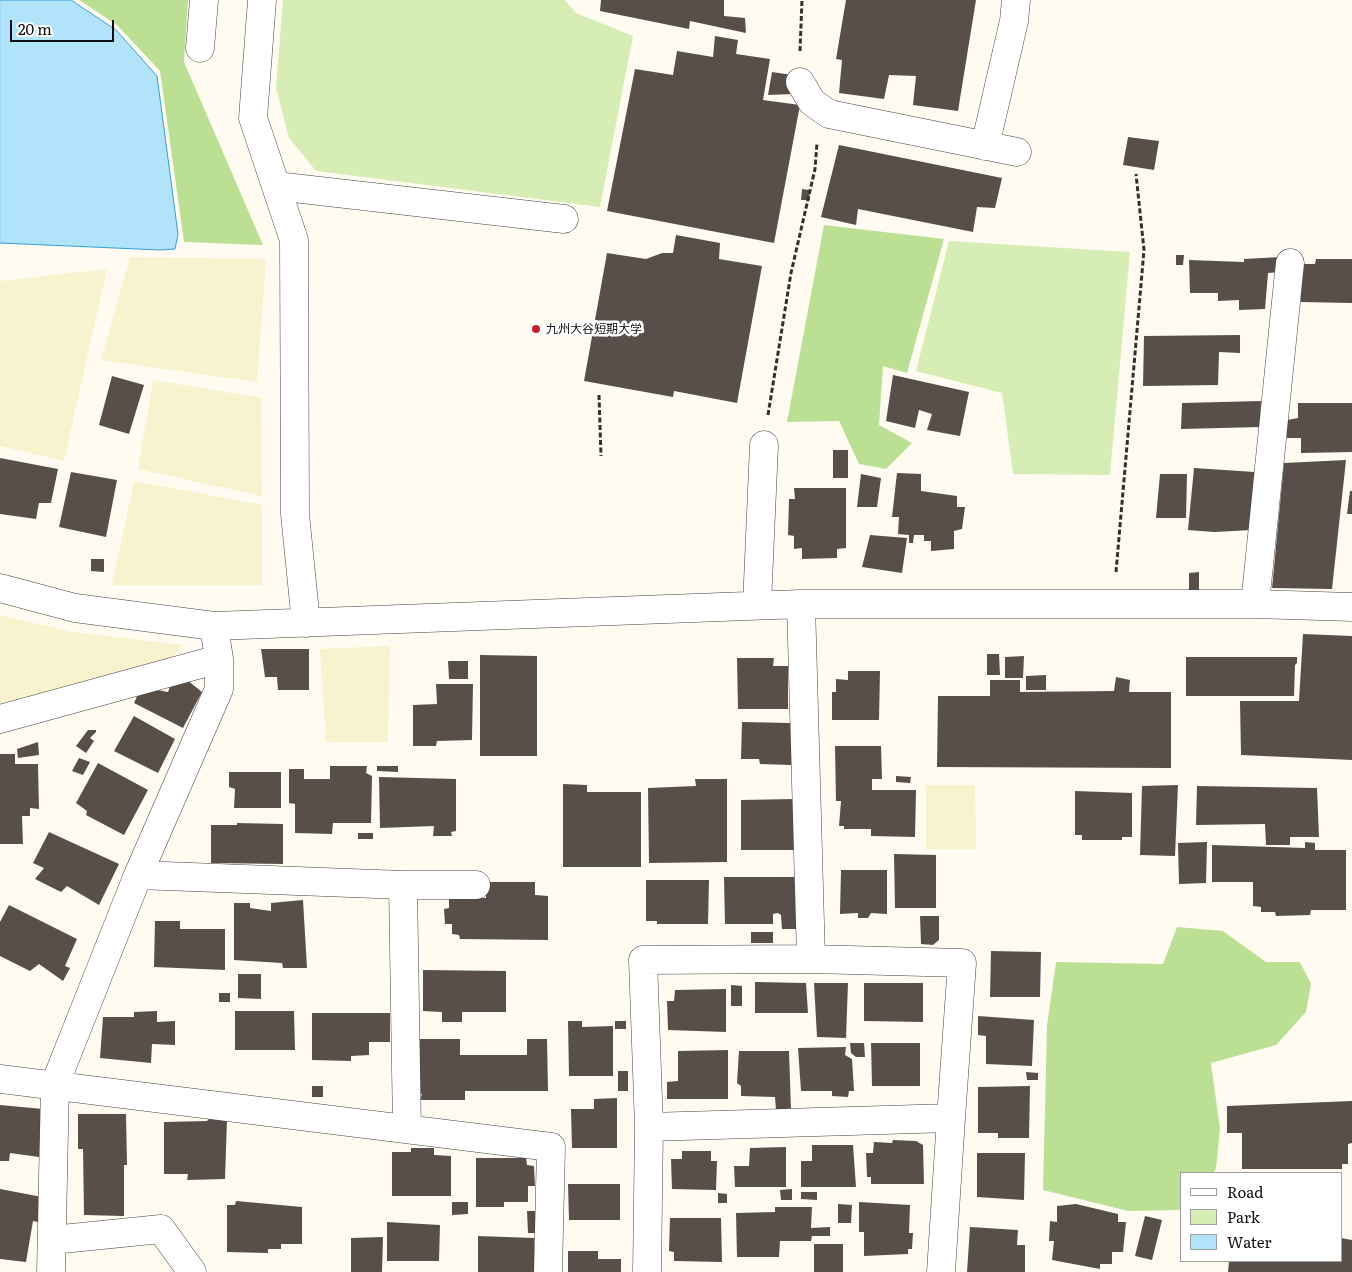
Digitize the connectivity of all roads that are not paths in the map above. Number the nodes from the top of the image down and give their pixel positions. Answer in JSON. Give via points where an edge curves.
{"nodes":[{"id":1,"x":204,"y":0,"type":"edge"},
{"id":2,"x":262,"y":0,"type":"edge"},
{"id":3,"x":1016,"y":0,"type":"edge"},
{"id":4,"x":200,"y":48,"type":"dead end"},
{"id":5,"x":800,"y":82,"type":"dead end"},
{"id":6,"x":985,"y":146,"type":"junction"},
{"id":7,"x":1017,"y":152,"type":"dead end"},
{"id":8,"x":276,"y":186,"type":"junction"},
{"id":9,"x":564,"y":219,"type":"dead end"},
{"id":10,"x":1290,"y":262,"type":"dead end"},
{"id":11,"x":764,"y":445,"type":"dead end"},
{"id":12,"x":0,"y":588,"type":"edge"},
{"id":13,"x":801,"y":604,"type":"junction"},
{"id":14,"x":1255,"y":604,"type":"junction"},
{"id":15,"x":757,"y":605,"type":"junction"},
{"id":16,"x":1352,"y":607,"type":"edge"},
{"id":17,"x":306,"y":623,"type":"junction"},
{"id":18,"x":214,"y":626,"type":"junction"},
{"id":19,"x":219,"y":659,"type":"junction"},
{"id":20,"x":0,"y":719,"type":"edge"},
{"id":21,"x":138,"y":875,"type":"junction"},
{"id":22,"x":403,"y":885,"type":"junction"},
{"id":23,"x":476,"y":885,"type":"dead end"},
{"id":24,"x":812,"y":959,"type":"junction"},
{"id":25,"x":0,"y":1079,"type":"edge"},
{"id":26,"x":55,"y":1084,"type":"junction"},
{"id":27,"x":951,"y":1118,"type":"junction"},
{"id":28,"x":649,"y":1127,"type":"junction"},
{"id":29,"x":408,"y":1129,"type":"junction"},
{"id":30,"x":52,"y":1240,"type":"junction"},
{"id":31,"x":51,"y":1272,"type":"edge"},
{"id":32,"x":192,"y":1272,"type":"edge"},
{"id":33,"x":548,"y":1272,"type":"edge"},
{"id":34,"x":647,"y":1272,"type":"edge"},
{"id":35,"x":941,"y":1272,"type":"edge"}],
"edges":[{"from":1,"to":4,"type":"street"},
{"from":2,"to":8,"type":"street","via":[[253,118]]},
{"from":3,"to":6,"type":"street"},
{"from":5,"to":6,"type":"street","via":[[812,102],[829,114]]},
{"from":6,"to":7,"type":"street"},
{"from":8,"to":9,"type":"street"},
{"from":8,"to":17,"type":"street","via":[[294,240],[295,514]]},
{"from":10,"to":14,"type":"street"},
{"from":11,"to":15,"type":"street"},
{"from":12,"to":18,"type":"street","via":[[75,608]]},
{"from":13,"to":14,"type":"street"},
{"from":13,"to":15,"type":"street"},
{"from":13,"to":24,"type":"street"},
{"from":14,"to":16,"type":"street"},
{"from":15,"to":17,"type":"street"},
{"from":17,"to":18,"type":"street"},
{"from":18,"to":19,"type":"street"},
{"from":19,"to":20,"type":"street"},
{"from":19,"to":21,"type":"street","via":[[219,689]]},
{"from":21,"to":22,"type":"street"},
{"from":21,"to":26,"type":"street"},
{"from":22,"to":23,"type":"street"},
{"from":22,"to":29,"type":"street"},
{"from":24,"to":27,"type":"street","via":[[962,963]]},
{"from":24,"to":28,"type":"street","via":[[644,960]]},
{"from":25,"to":26,"type":"street"},
{"from":26,"to":29,"type":"street"},
{"from":26,"to":30,"type":"street"},
{"from":27,"to":28,"type":"street"},
{"from":27,"to":35,"type":"street"},
{"from":28,"to":34,"type":"street"},
{"from":29,"to":33,"type":"street","via":[[551,1147]]},
{"from":30,"to":31,"type":"street"},
{"from":30,"to":32,"type":"street","via":[[161,1229]]}]}
